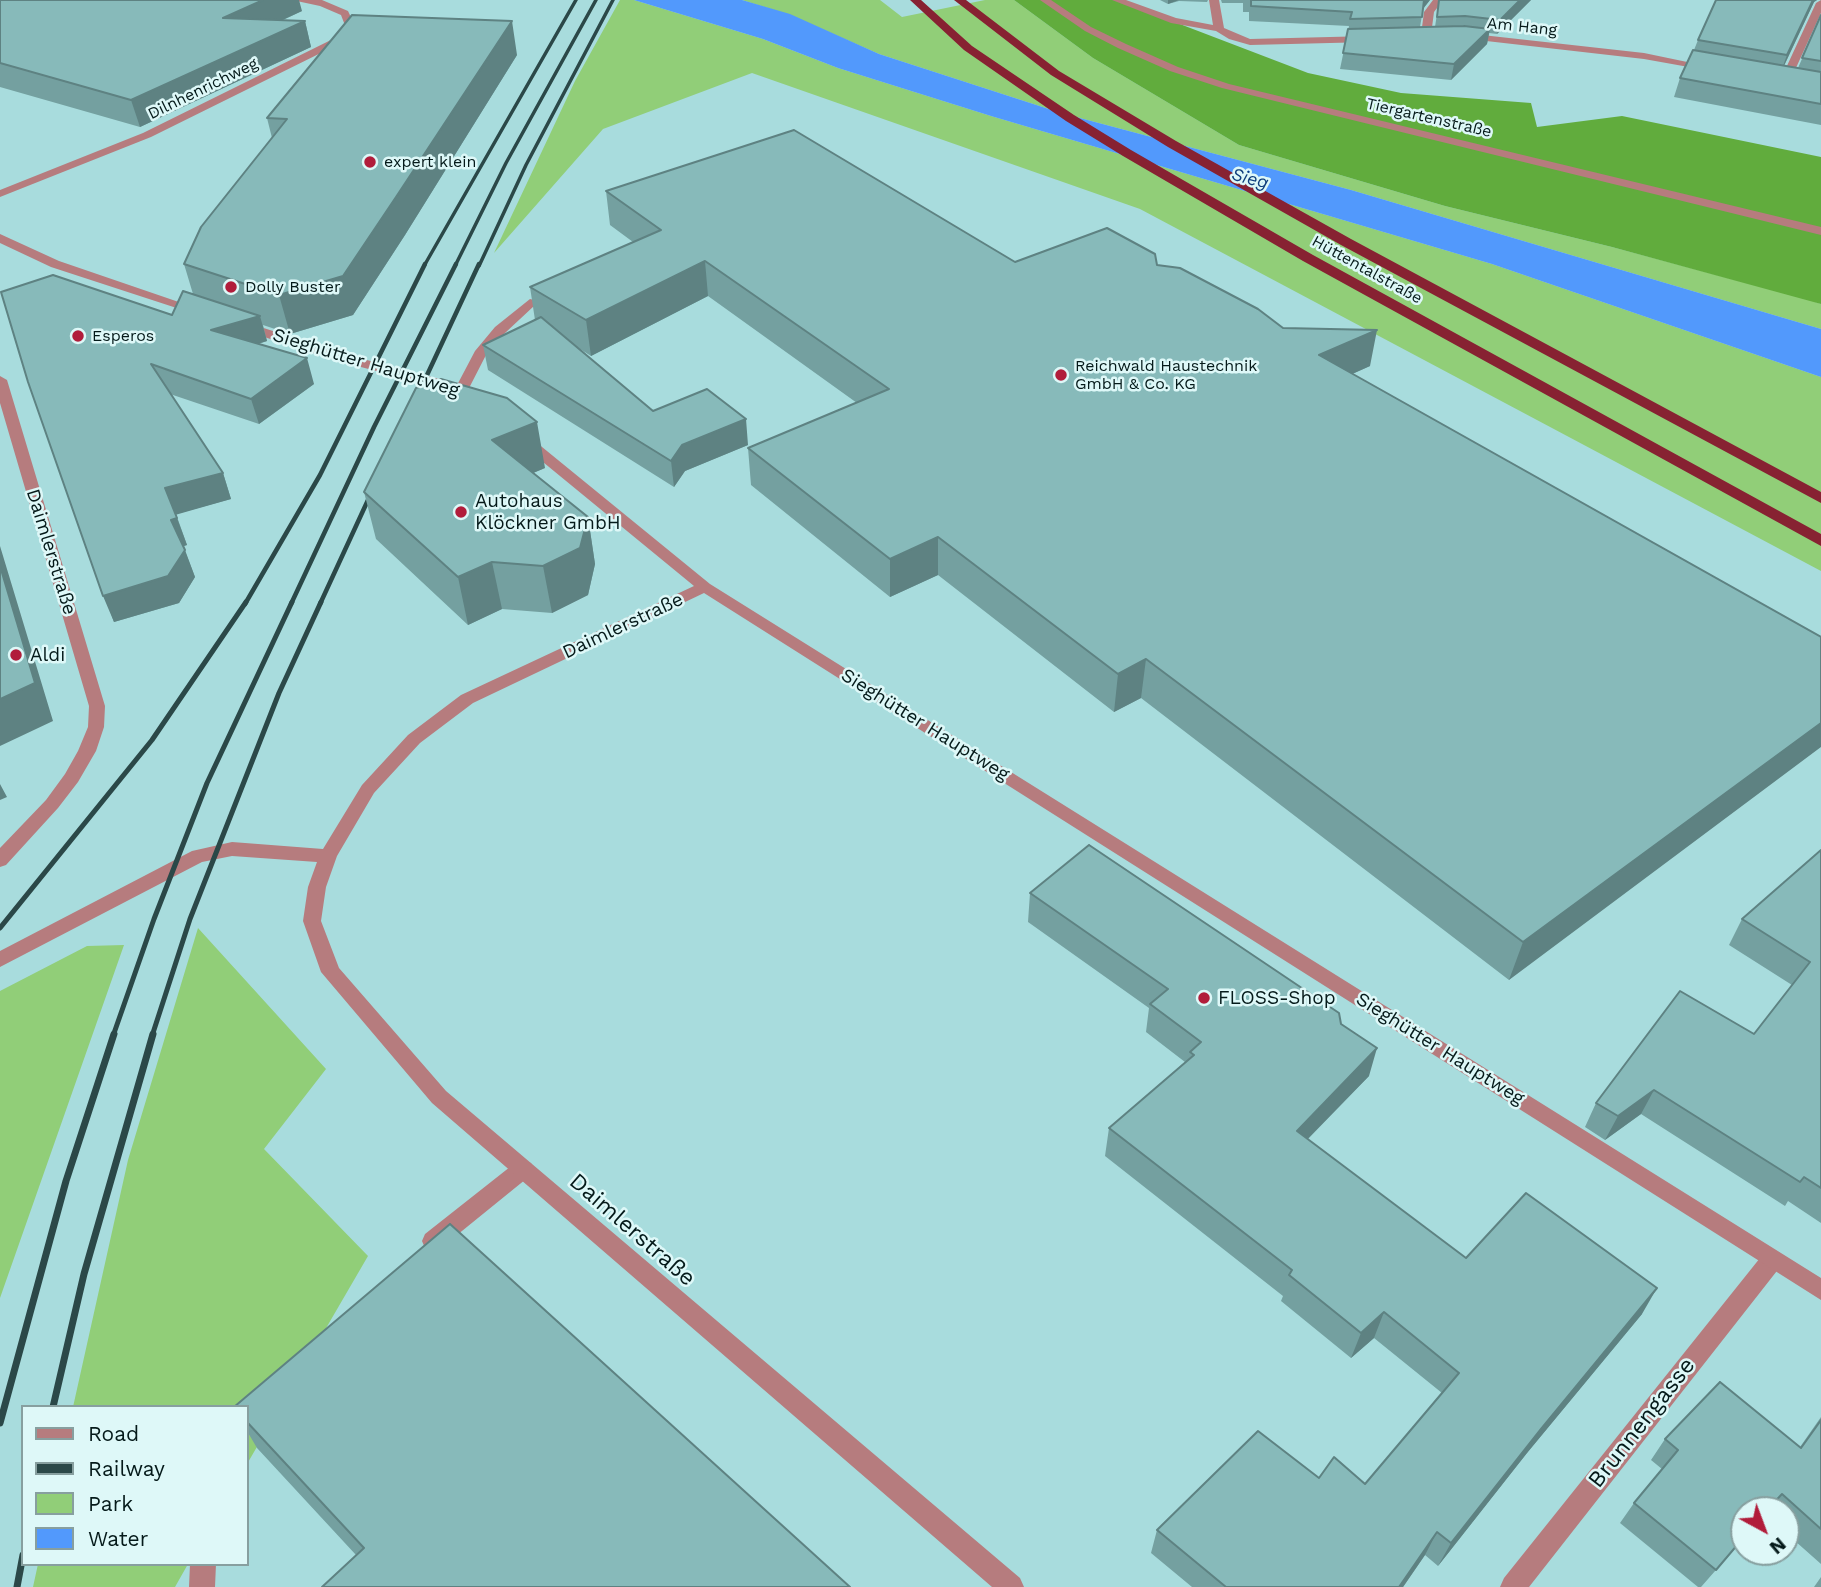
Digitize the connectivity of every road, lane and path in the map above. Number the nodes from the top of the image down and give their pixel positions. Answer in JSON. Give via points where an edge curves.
{"nodes":[{"id":1,"x":297,"y":0,"type":"edge"},
{"id":2,"x":915,"y":0,"type":"edge"},
{"id":3,"x":959,"y":0,"type":"edge"},
{"id":4,"x":1045,"y":0,"type":"edge"},
{"id":5,"x":1117,"y":0,"type":"edge"},
{"id":6,"x":1214,"y":0,"type":"edge"},
{"id":7,"x":1438,"y":0,"type":"edge"},
{"id":8,"x":1821,"y":4,"type":"edge"},
{"id":9,"x":1219,"y":29,"type":"junction"},
{"id":10,"x":1426,"y":35,"type":"junction"},
{"id":11,"x":1413,"y":36,"type":"edge"},
{"id":12,"x":1376,"y":38,"type":"edge"},
{"id":13,"x":1721,"y":70,"type":"edge"},
{"id":14,"x":1772,"y":79,"type":"edge"},
{"id":15,"x":1785,"y":81,"type":"junction"},
{"id":16,"x":1797,"y":83,"type":"edge"},
{"id":17,"x":0,"y":194,"type":"edge"},
{"id":18,"x":1821,"y":231,"type":"edge"},
{"id":19,"x":0,"y":237,"type":"edge"},
{"id":20,"x":530,"y":303,"type":"edge"},
{"id":21,"x":0,"y":380,"type":"edge"},
{"id":22,"x":514,"y":431,"type":"edge"},
{"id":23,"x":1821,"y":498,"type":"edge"},
{"id":24,"x":1821,"y":541,"type":"edge"},
{"id":25,"x":705,"y":587,"type":"junction"},
{"id":26,"x":328,"y":856,"type":"junction"},
{"id":27,"x":0,"y":860,"type":"edge"},
{"id":28,"x":0,"y":960,"type":"edge"},
{"id":29,"x":523,"y":1169,"type":"junction"},
{"id":30,"x":418,"y":1253,"type":"edge"},
{"id":31,"x":1772,"y":1260,"type":"junction"},
{"id":32,"x":1821,"y":1290,"type":"edge"},
{"id":33,"x":203,"y":1566,"type":"edge"},
{"id":34,"x":202,"y":1587,"type":"edge"},
{"id":35,"x":1011,"y":1587,"type":"edge"},
{"id":36,"x":1513,"y":1587,"type":"edge"}],
"edges":[{"from":1,"to":17,"type":"street","name":"Dilnhenrichweg","via":[[322,3],[345,13],[351,28],[343,38],[146,135]]},
{"from":2,"to":24,"type":"highway","name":"Hüttentalstraße","via":[[968,48],[1127,153]]},
{"from":3,"to":23,"type":"highway","name":"Hüttentalstraße","via":[[1055,73],[1172,144]]},
{"from":4,"to":18,"type":"street","name":"Tiergartenstraße","via":[[1088,29],[1139,54],[1226,86]]},
{"from":5,"to":9,"type":"street","via":[[1174,21]]},
{"from":6,"to":9,"type":"street"},
{"from":7,"to":10,"type":"street","via":[[1429,12]]},
{"from":8,"to":15,"type":"street"},
{"from":9,"to":12,"type":"street","via":[[1250,42]]},
{"from":10,"to":11,"type":"street","name":"Am Hang"},
{"from":10,"to":13,"type":"street","name":"Am Hang","via":[[1644,57]]},
{"from":14,"to":15,"type":"street"},
{"from":15,"to":16,"type":"street"},
{"from":19,"to":20,"type":"street","name":"Sieghütter Hauptweg","via":[[55,264],[340,358],[467,394],[480,354]]},
{"from":21,"to":27,"type":"street","name":"Daimlerstraße","via":[[97,706],[96,727],[72,778]]},
{"from":22,"to":25,"type":"street","name":"Sieghütter Hauptweg"},
{"from":25,"to":26,"type":"street","name":"Daimlerstraße","via":[[467,699],[414,739],[368,789]]},
{"from":25,"to":31,"type":"street","name":"Sieghütter Hauptweg"},
{"from":26,"to":28,"type":"street","via":[[232,849],[198,856]]},
{"from":26,"to":29,"type":"street","name":"Daimlerstraße","via":[[312,921],[331,972],[439,1097]]},
{"from":29,"to":30,"type":"street"},
{"from":29,"to":35,"type":"street","name":"Daimlerstraße"},
{"from":31,"to":32,"type":"street","name":"Sieghütter Hauptweg"},
{"from":31,"to":36,"type":"street","name":"Brunnengasse"},
{"from":33,"to":34,"type":"street"}]}
